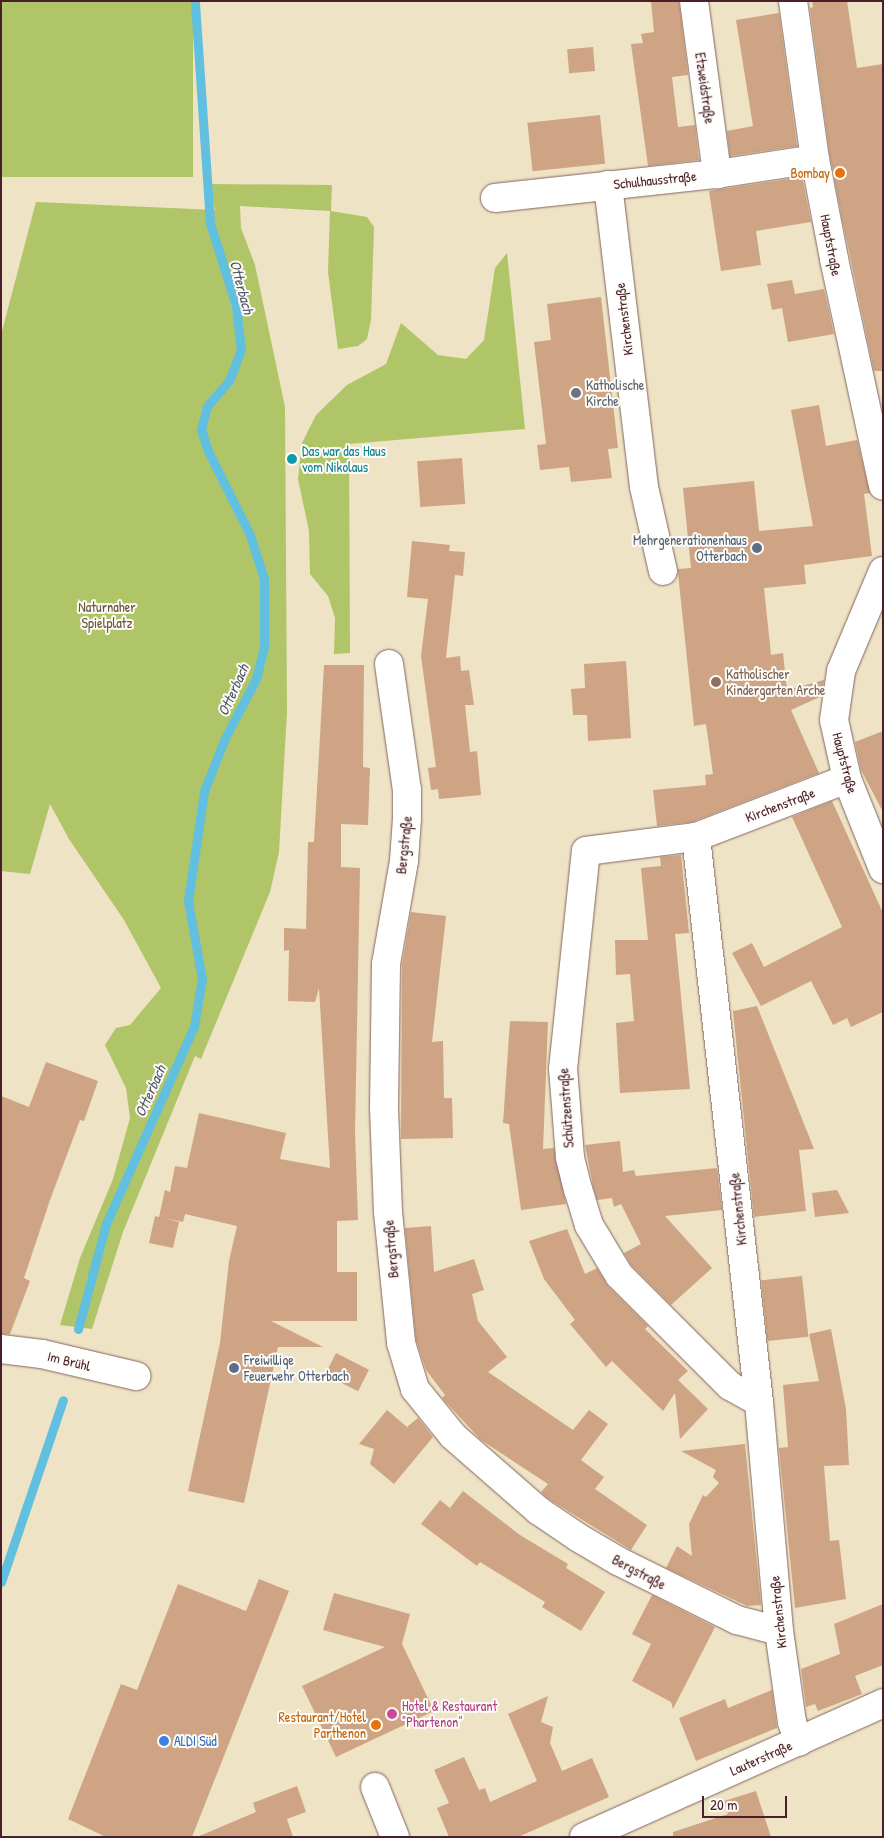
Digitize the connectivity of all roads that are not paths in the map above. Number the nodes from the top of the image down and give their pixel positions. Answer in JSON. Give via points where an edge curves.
{"nodes":[{"id":1,"x":694,"y":1,"type":"edge"},
{"id":2,"x":794,"y":1,"type":"edge"},
{"id":3,"x":815,"y":158,"type":"junction"},
{"id":4,"x":717,"y":174,"type":"junction"},
{"id":5,"x":608,"y":185,"type":"junction"},
{"id":6,"x":495,"y":198,"type":"dead end"},
{"id":7,"x":883,"y":486,"type":"edge"},
{"id":8,"x":663,"y":571,"type":"dead end"},
{"id":9,"x":881,"y":585,"type":"edge"},
{"id":10,"x":389,"y":664,"type":"dead end"},
{"id":11,"x":847,"y":779,"type":"junction"},
{"id":12,"x":696,"y":837,"type":"junction"},
{"id":13,"x":883,"y":869,"type":"edge"},
{"id":14,"x":1,"y":1349,"type":"edge"},
{"id":15,"x":136,"y":1376,"type":"dead end"},
{"id":16,"x":760,"y":1402,"type":"junction"},
{"id":17,"x":779,"y":1631,"type":"junction"},
{"id":18,"x":883,"y":1704,"type":"edge"},
{"id":19,"x":799,"y":1742,"type":"junction"},
{"id":20,"x":375,"y":1787,"type":"dead end"},
{"id":21,"x":395,"y":1837,"type":"edge"},
{"id":22,"x":584,"y":1837,"type":"edge"}],
"edges":[{"from":1,"to":4,"type":"street","name":"Etzweidstraße"},
{"from":2,"to":3,"type":"street","name":"Hauptstraße"},
{"from":3,"to":4,"type":"street","name":"Schulhausstraße"},
{"from":3,"to":7,"type":"street","name":"Hauptstraße"},
{"from":4,"to":5,"type":"street","name":"Schulhausstraße"},
{"from":5,"to":6,"type":"street","name":"Schulhausstraße"},
{"from":5,"to":8,"type":"street","name":"Kirchenstraße","via":[[644,487]]},
{"from":9,"to":11,"type":"street","name":"Hauptstraße","via":[[841,671],[835,696],[834,720]]},
{"from":10,"to":17,"type":"street","name":"Bergstraße","via":[[407,790],[407,818],[404,861],[386,964],[384,1108],[388,1212],[400,1343],[415,1389],[453,1436],[539,1511],[571,1533],[618,1562],[720,1612]]},
{"from":11,"to":12,"type":"street","name":"Kirchenstraße"},
{"from":11,"to":13,"type":"street","name":"Hauptstraße"},
{"from":12,"to":16,"type":"street","name":"Kirchenstraße"},
{"from":12,"to":16,"type":"street","name":"Schützenstraße","via":[[586,851],[566,1016],[565,1116],[578,1190],[589,1225],[605,1256],[667,1326],[730,1386]]},
{"from":14,"to":15,"type":"street","name":"Im Brühl","via":[[42,1354]]},
{"from":16,"to":17,"type":"street","name":"Kirchenstraße"},
{"from":17,"to":19,"type":"street","name":"Kirchenstraße","via":[[792,1722]]},
{"from":18,"to":19,"type":"street","name":"Lauterstraße"},
{"from":19,"to":22,"type":"street","name":"Lauterstraße"},
{"from":20,"to":21,"type":"street"}]}
